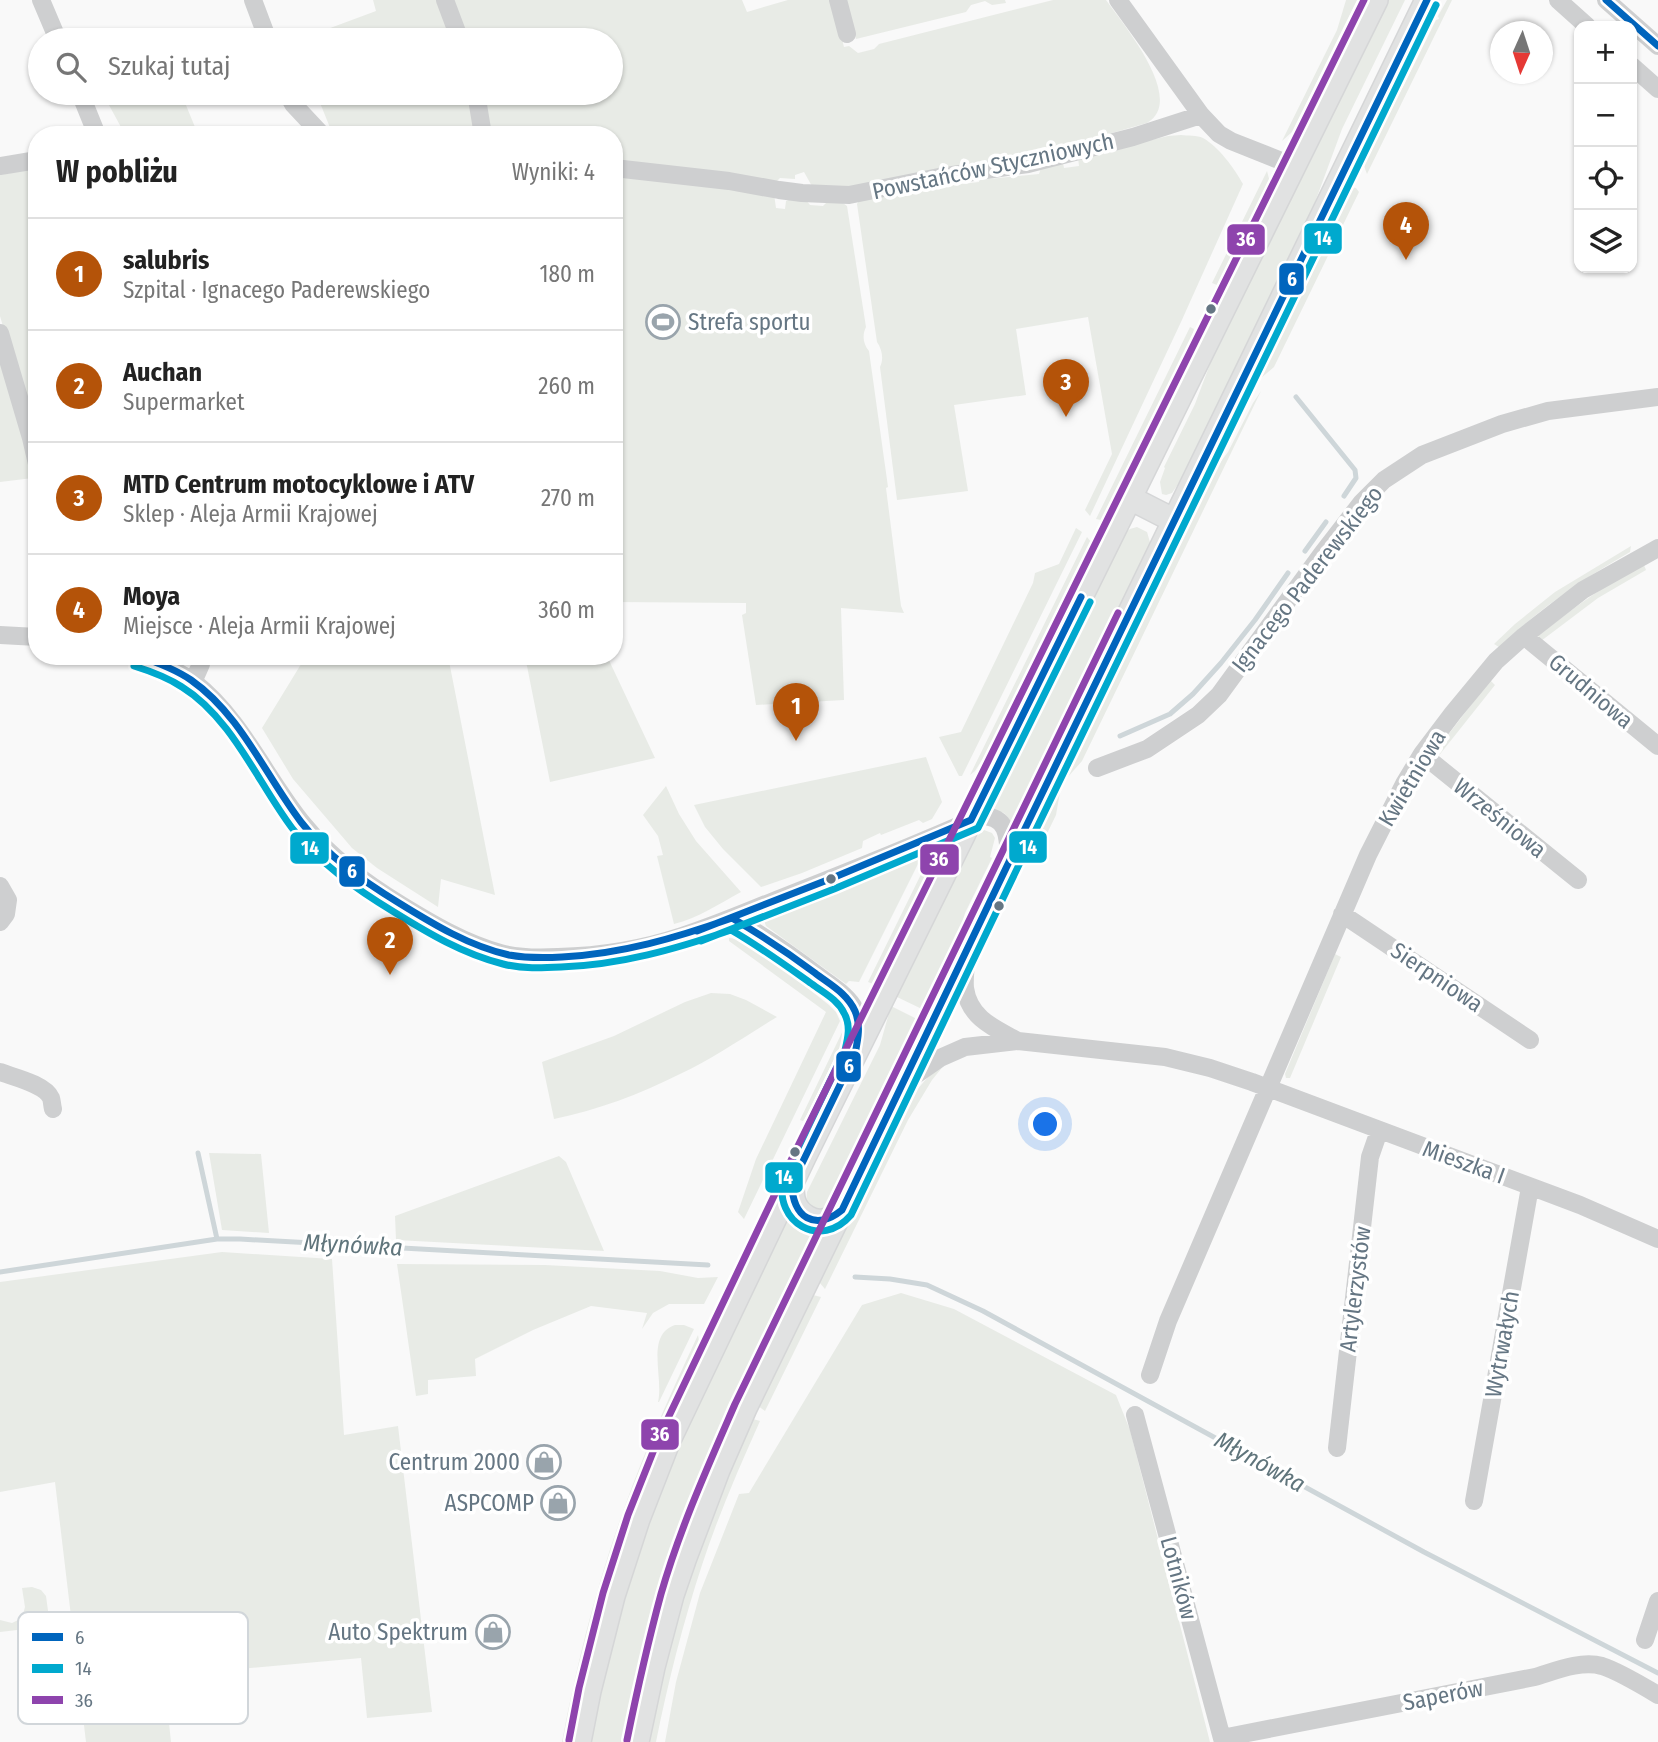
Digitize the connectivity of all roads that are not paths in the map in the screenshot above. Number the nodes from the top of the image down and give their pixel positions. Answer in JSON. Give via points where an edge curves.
{"nodes":[{"id":1,"x":41,"y":0,"type":"edge"},
{"id":2,"x":253,"y":0,"type":"edge"},
{"id":3,"x":445,"y":0,"type":"edge"},
{"id":4,"x":838,"y":0,"type":"edge"},
{"id":5,"x":1118,"y":0,"type":"edge"},
{"id":6,"x":1376,"y":0,"type":"edge"},
{"id":7,"x":1427,"y":0,"type":"edge"},
{"id":8,"x":1558,"y":0,"type":"edge"},
{"id":9,"x":1606,"y":0,"type":"edge"},
{"id":10,"x":1577,"y":14,"type":"edge"},
{"id":11,"x":53,"y":28,"type":"edge"},
{"id":12,"x":264,"y":28,"type":"edge"},
{"id":13,"x":456,"y":28,"type":"edge"},
{"id":14,"x":847,"y":33,"type":"dead end"},
{"id":15,"x":1658,"y":46,"type":"edge"},
{"id":16,"x":1637,"y":70,"type":"edge"},
{"id":17,"x":1658,"y":89,"type":"edge"},
{"id":18,"x":85,"y":105,"type":"edge"},
{"id":19,"x":294,"y":105,"type":"edge"},
{"id":20,"x":478,"y":105,"type":"edge"},
{"id":21,"x":1201,"y":115,"type":"junction"},
{"id":22,"x":93,"y":126,"type":"edge"},
{"id":23,"x":314,"y":126,"type":"edge"},
{"id":24,"x":482,"y":126,"type":"edge"},
{"id":25,"x":28,"y":161,"type":"edge"},
{"id":26,"x":0,"y":166,"type":"edge"},
{"id":27,"x":1294,"y":166,"type":"junction"},
{"id":28,"x":623,"y":169,"type":"edge"},
{"id":29,"x":0,"y":332,"type":"edge"},
{"id":30,"x":1658,"y":397,"type":"edge"},
{"id":31,"x":28,"y":428,"type":"edge"},
{"id":32,"x":1130,"y":498,"type":"junction"},
{"id":33,"x":1175,"y":521,"type":"junction"},
{"id":34,"x":1658,"y":548,"type":"edge"},
{"id":35,"x":0,"y":635,"type":"edge"},
{"id":36,"x":1524,"y":636,"type":"junction"},
{"id":37,"x":28,"y":637,"type":"edge"},
{"id":38,"x":162,"y":665,"type":"edge"},
{"id":39,"x":201,"y":665,"type":"edge"},
{"id":40,"x":194,"y":682,"type":"junction"},
{"id":41,"x":1658,"y":746,"type":"edge"},
{"id":42,"x":1422,"y":754,"type":"junction"},
{"id":43,"x":1097,"y":768,"type":"dead end"},
{"id":44,"x":971,"y":820,"type":"junction"},
{"id":45,"x":1009,"y":863,"type":"junction"},
{"id":46,"x":1578,"y":880,"type":"dead end"},
{"id":47,"x":0,"y":886,"type":"edge"},
{"id":48,"x":1342,"y":914,"type":"junction"},
{"id":49,"x":732,"y":918,"type":"junction"},
{"id":50,"x":0,"y":922,"type":"edge"},
{"id":51,"x":967,"y":951,"type":"junction"},
{"id":52,"x":1531,"y":1040,"type":"dead end"},
{"id":53,"x":1018,"y":1041,"type":"junction"},
{"id":54,"x":855,"y":1054,"type":"junction"},
{"id":55,"x":0,"y":1072,"type":"edge"},
{"id":56,"x":904,"y":1083,"type":"junction"},
{"id":57,"x":1269,"y":1089,"type":"junction"},
{"id":58,"x":53,"y":1109,"type":"dead end"},
{"id":59,"x":1379,"y":1131,"type":"junction"},
{"id":60,"x":792,"y":1184,"type":"junction"},
{"id":61,"x":1530,"y":1187,"type":"junction"},
{"id":62,"x":842,"y":1210,"type":"junction"},
{"id":63,"x":1658,"y":1239,"type":"edge"},
{"id":64,"x":1150,"y":1375,"type":"dead end"},
{"id":65,"x":1135,"y":1415,"type":"dead end"},
{"id":66,"x":1337,"y":1448,"type":"dead end"},
{"id":67,"x":1474,"y":1501,"type":"dead end"},
{"id":68,"x":1658,"y":1601,"type":"edge"},
{"id":69,"x":1645,"y":1640,"type":"dead end"},
{"id":70,"x":1658,"y":1695,"type":"edge"},
{"id":71,"x":1222,"y":1740,"type":"edge"},
{"id":72,"x":579,"y":1742,"type":"edge"},
{"id":73,"x":637,"y":1742,"type":"edge"}],
"edges":[{"from":1,"to":11,"type":"street"},
{"from":2,"to":12,"type":"street"},
{"from":3,"to":13,"type":"street"},
{"from":4,"to":14,"type":"street"},
{"from":5,"to":21,"type":"street"},
{"from":6,"to":27,"type":"main road"},
{"from":7,"to":33,"type":"main road"},
{"from":8,"to":10,"type":"street"},
{"from":9,"to":15,"type":"street"},
{"from":16,"to":17,"type":"street"},
{"from":18,"to":22,"type":"street"},
{"from":19,"to":23,"type":"street"},
{"from":20,"to":24,"type":"street"},
{"from":21,"to":27,"type":"street","via":[[1231,141]]},
{"from":21,"to":28,"type":"street","name":"Powstańców Styczniowych","via":[[1028,164],[849,195]]},
{"from":25,"to":26,"type":"street"},
{"from":27,"to":32,"type":"main road"},
{"from":29,"to":31,"type":"street"},
{"from":30,"to":43,"type":"street","name":"Ignacego Paderewskiego","via":[[1548,411],[1502,424],[1422,455],[1384,480],[1321,555],[1219,695],[1147,749]]},
{"from":32,"to":33,"type":"main road"},
{"from":32,"to":44,"type":"main road"},
{"from":33,"to":45,"type":"main road"},
{"from":34,"to":36,"type":"street","name":"Kwietniowa","via":[[1583,590]]},
{"from":35,"to":37,"type":"street"},
{"from":36,"to":41,"type":"street","name":"Grudniowa"},
{"from":36,"to":42,"type":"street","name":"Kwietniowa","via":[[1496,661]]},
{"from":38,"to":40,"type":"street"},
{"from":39,"to":40,"type":"street"},
{"from":40,"to":49,"type":"street","via":[[228,718],[322,846],[373,887],[467,942],[534,957],[581,956],[657,943]]},
{"from":42,"to":46,"type":"street","name":"Wrześniowa"},
{"from":42,"to":48,"type":"street","name":"Kwietniowa","via":[[1379,831]]},
{"from":44,"to":45,"type":"street","via":[[989,816],[1005,827]]},
{"from":44,"to":49,"type":"street"},
{"from":44,"to":54,"type":"main road"},
{"from":45,"to":51,"type":"main road"},
{"from":47,"to":50,"type":"street","via":[[8,900]]},
{"from":48,"to":52,"type":"street","name":"Sierpniowa"},
{"from":48,"to":57,"type":"street","name":"Kwietniowa"},
{"from":49,"to":54,"type":"street","via":[[779,946],[842,994],[859,1022]]},
{"from":51,"to":53,"type":"street","name":"Mieszka I","via":[[965,988],[971,1008],[989,1026]]},
{"from":51,"to":56,"type":"main road"},
{"from":53,"to":56,"type":"street","name":"Mieszka I","via":[[965,1047]]},
{"from":53,"to":57,"type":"street","name":"Mieszka I","via":[[1165,1058]]},
{"from":54,"to":60,"type":"main road"},
{"from":55,"to":58,"type":"street","via":[[46,1091]]},
{"from":56,"to":62,"type":"main road"},
{"from":57,"to":59,"type":"street","name":"Mieszka I"},
{"from":57,"to":64,"type":"street","via":[[1168,1321]]},
{"from":59,"to":61,"type":"street","name":"Mieszka I"},
{"from":59,"to":66,"type":"street","name":"Artylerzystów","via":[[1370,1157]]},
{"from":60,"to":62,"type":"main road","via":[[794,1201],[808,1218],[831,1219]]},
{"from":60,"to":72,"type":"main road","via":[[687,1399],[652,1482],[602,1638]]},
{"from":61,"to":63,"type":"street","name":"Mieszka I"},
{"from":61,"to":67,"type":"street","name":"Wytrwałych"},
{"from":62,"to":73,"type":"main road","via":[[745,1408],[698,1519],[663,1627]]},
{"from":65,"to":71,"type":"street","name":"Lotników"},
{"from":68,"to":69,"type":"street"},
{"from":70,"to":71,"type":"street","name":"Saperów","via":[[1602,1666],[1580,1665]]}]}
